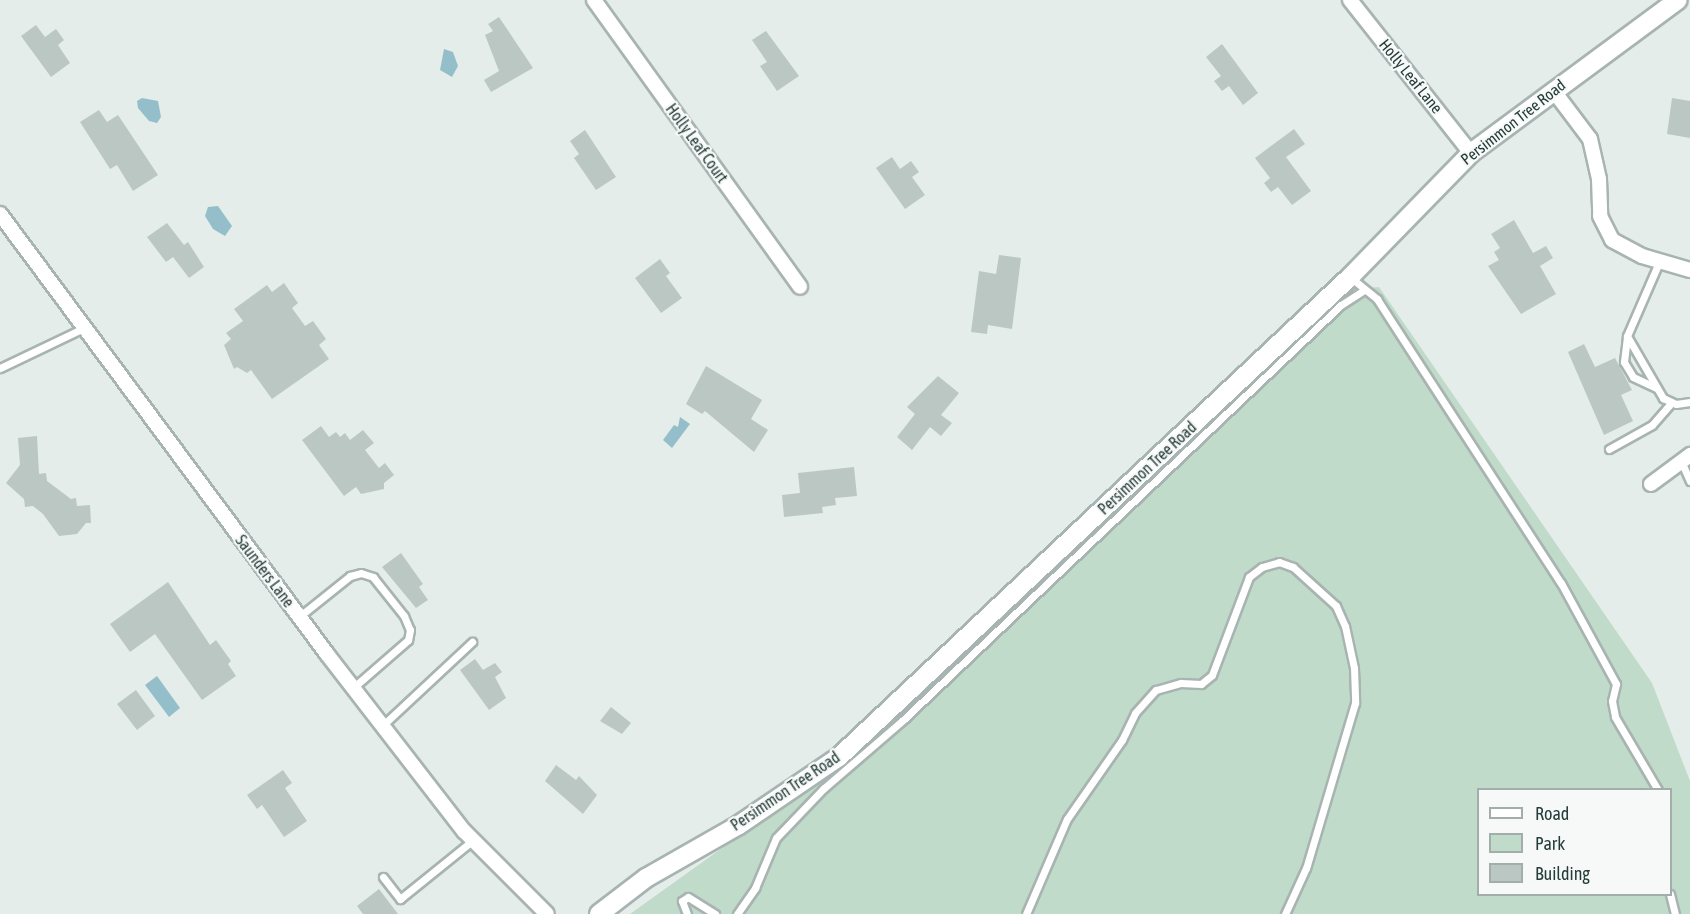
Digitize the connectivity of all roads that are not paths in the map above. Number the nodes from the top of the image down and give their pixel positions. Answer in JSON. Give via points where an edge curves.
{"nodes":[{"id":1,"x":594,"y":0,"type":"edge"},
{"id":2,"x":1350,"y":0,"type":"edge"},
{"id":3,"x":1678,"y":0,"type":"edge"},
{"id":4,"x":1553,"y":90,"type":"junction"},
{"id":5,"x":1471,"y":153,"type":"junction"},
{"id":6,"x":0,"y":214,"type":"edge"},
{"id":7,"x":1660,"y":260,"type":"junction"},
{"id":8,"x":1687,"y":264,"type":"edge"},
{"id":9,"x":1350,"y":277,"type":"junction"},
{"id":10,"x":800,"y":287,"type":"dead end"},
{"id":11,"x":1364,"y":290,"type":"junction"},
{"id":12,"x":84,"y":328,"type":"junction"},
{"id":13,"x":1627,"y":336,"type":"junction"},
{"id":14,"x":0,"y":368,"type":"edge"},
{"id":15,"x":1657,"y":388,"type":"junction"},
{"id":16,"x":1672,"y":402,"type":"junction"},
{"id":17,"x":1690,"y":402,"type":"edge"},
{"id":18,"x":1609,"y":449,"type":"dead end"},
{"id":19,"x":1685,"y":458,"type":"edge"},
{"id":20,"x":1690,"y":481,"type":"edge"},
{"id":21,"x":1651,"y":484,"type":"dead end"},
{"id":22,"x":300,"y":616,"type":"junction"},
{"id":23,"x":472,"y":642,"type":"dead end"},
{"id":24,"x":354,"y":687,"type":"junction"},
{"id":25,"x":383,"y":725,"type":"junction"},
{"id":26,"x":1657,"y":788,"type":"edge"},
{"id":27,"x":472,"y":841,"type":"junction"},
{"id":28,"x":383,"y":877,"type":"dead end"},
{"id":29,"x":1670,"y":896,"type":"edge"},
{"id":30,"x":547,"y":914,"type":"edge"},
{"id":31,"x":599,"y":914,"type":"edge"},
{"id":32,"x":687,"y":914,"type":"edge"},
{"id":33,"x":715,"y":914,"type":"edge"},
{"id":34,"x":737,"y":914,"type":"edge"},
{"id":35,"x":1026,"y":914,"type":"edge"},
{"id":36,"x":1285,"y":914,"type":"edge"},
{"id":37,"x":1675,"y":914,"type":"edge"}],
"edges":[{"from":1,"to":10,"type":"street","name":"Holly Leaf Court"},
{"from":2,"to":5,"type":"street","name":"Holly Leaf Lane"},
{"from":3,"to":4,"type":"main road","name":"Persimmon Tree Road"},
{"from":4,"to":5,"type":"main road","name":"Persimmon Tree Road"},
{"from":4,"to":7,"type":"street","via":[[1590,139],[1599,179],[1600,216],[1612,240]]},
{"from":5,"to":9,"type":"main road","name":"Persimmon Tree Road"},
{"from":6,"to":12,"type":"street","name":"Saunders Lane"},
{"from":7,"to":8,"type":"street"},
{"from":7,"to":13,"type":"lane"},
{"from":9,"to":11,"type":"lane"},
{"from":9,"to":31,"type":"main road","name":"Persimmon Tree Road","via":[[838,757],[739,825],[646,878]]},
{"from":11,"to":26,"type":"lane","via":[[1377,299],[1593,636],[1616,684],[1612,701],[1615,717]]},
{"from":11,"to":34,"type":"lane","via":[[1341,305],[903,720],[824,788],[777,838],[755,888]]},
{"from":12,"to":14,"type":"lane"},
{"from":12,"to":22,"type":"street","name":"Saunders Lane"},
{"from":13,"to":15,"type":"lane"},
{"from":13,"to":15,"type":"lane","via":[[1624,362],[1633,377]]},
{"from":15,"to":16,"type":"lane","via":[[1663,398]]},
{"from":16,"to":17,"type":"lane"},
{"from":16,"to":18,"type":"lane","via":[[1652,425]]},
{"from":19,"to":20,"type":"lane"},
{"from":19,"to":21,"type":"street"},
{"from":22,"to":24,"type":"street","name":"Saunders Lane"},
{"from":22,"to":24,"type":"lane","via":[[350,576],[361,573],[373,577],[404,616],[410,630],[408,640]]},
{"from":23,"to":25,"type":"lane"},
{"from":24,"to":25,"type":"street","name":"Saunders Lane"},
{"from":25,"to":27,"type":"street","name":"Saunders Lane"},
{"from":27,"to":28,"type":"lane","via":[[400,899]]},
{"from":27,"to":30,"type":"street","name":"Saunders Lane"},
{"from":29,"to":37,"type":"lane"},
{"from":32,"to":33,"type":"lane","via":[[682,901],[688,897]]},
{"from":35,"to":36,"type":"lane","via":[[1067,819],[1122,741],[1135,713],[1156,690],[1181,683],[1201,684],[1212,675],[1249,577],[1262,567],[1279,562],[1293,567],[1336,606],[1347,637],[1355,703],[1306,868]]}]}
